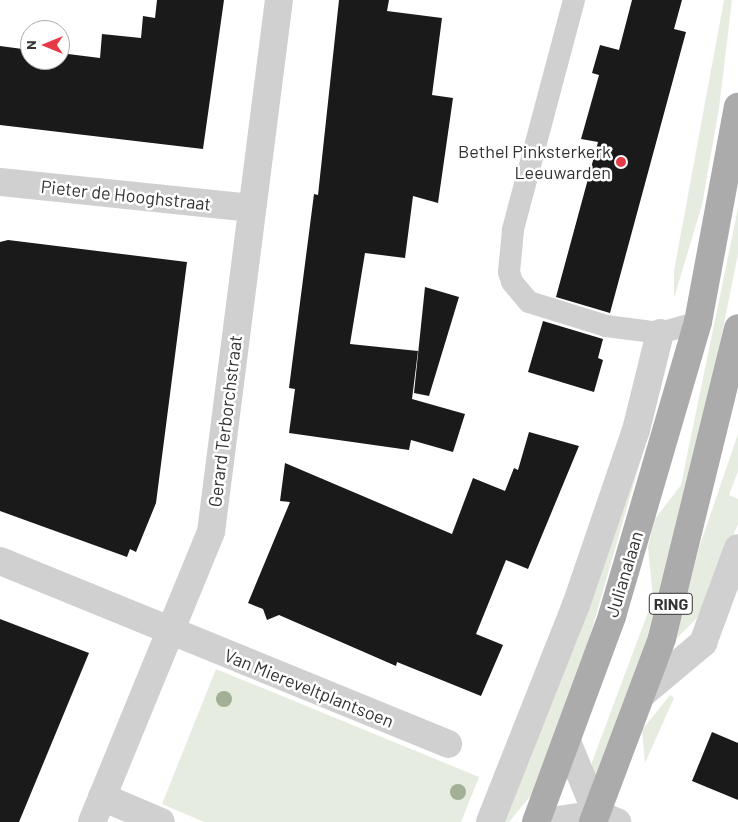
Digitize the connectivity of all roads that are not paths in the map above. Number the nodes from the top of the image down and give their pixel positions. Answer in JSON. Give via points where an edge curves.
{"nodes":[{"id":1,"x":279,"y":0,"type":"edge"},
{"id":2,"x":574,"y":0,"type":"edge"},
{"id":3,"x":738,"y":107,"type":"edge"},
{"id":4,"x":0,"y":182,"type":"edge"},
{"id":5,"x":252,"y":208,"type":"junction"},
{"id":6,"x":698,"y":322,"type":"junction"},
{"id":7,"x":738,"y":328,"type":"edge"},
{"id":8,"x":660,"y":333,"type":"junction"},
{"id":9,"x":650,"y":382,"type":"junction"},
{"id":10,"x":738,"y":548,"type":"edge"},
{"id":11,"x":0,"y":561,"type":"edge"},
{"id":12,"x":170,"y":631,"type":"junction"},
{"id":13,"x":642,"y":694,"type":"junction"},
{"id":14,"x":567,"y":742,"type":"junction"},
{"id":15,"x":448,"y":744,"type":"dead end"},
{"id":16,"x":97,"y":810,"type":"edge"},
{"id":17,"x":602,"y":819,"type":"edge"},
{"id":18,"x":161,"y":822,"type":"edge"},
{"id":19,"x":490,"y":822,"type":"edge"},
{"id":20,"x":536,"y":822,"type":"edge"},
{"id":21,"x":545,"y":822,"type":"edge"}],
"edges":[{"from":1,"to":5,"type":"street","name":"Gerard Terborchstraat"},
{"from":2,"to":8,"type":"lane","via":[[529,163],[509,272],[520,293],[537,306],[606,326]]},
{"from":3,"to":6,"type":"main road","name":"Julianalaan"},
{"from":4,"to":5,"type":"street","name":"Pieter de Hooghstraat"},
{"from":5,"to":12,"type":"street","name":"Gerard Terborchstraat","via":[[211,532]]},
{"from":6,"to":8,"type":"lane"},
{"from":6,"to":9,"type":"street","name":"Julianalaan"},
{"from":6,"to":14,"type":"main road","name":"Julianalaan","via":[[612,616]]},
{"from":7,"to":13,"type":"main road","number":"RING","via":[[687,546]]},
{"from":8,"to":9,"type":"street","name":"Julianalaan"},
{"from":9,"to":19,"type":"street","name":"Julianalaan","via":[[576,605]]},
{"from":10,"to":13,"type":"street","via":[[703,643]]},
{"from":11,"to":12,"type":"street","name":"Van Miereveltplantsoen"},
{"from":12,"to":15,"type":"street","name":"Van Miereveltplantsoen"},
{"from":12,"to":16,"type":"street","name":"Gerard Terborchstraat"},
{"from":13,"to":17,"type":"main road","number":"RING"},
{"from":14,"to":17,"type":"street"},
{"from":14,"to":20,"type":"main road","name":"Julianalaan"},
{"from":16,"to":18,"type":"street"},
{"from":17,"to":21,"type":"street"}]}
